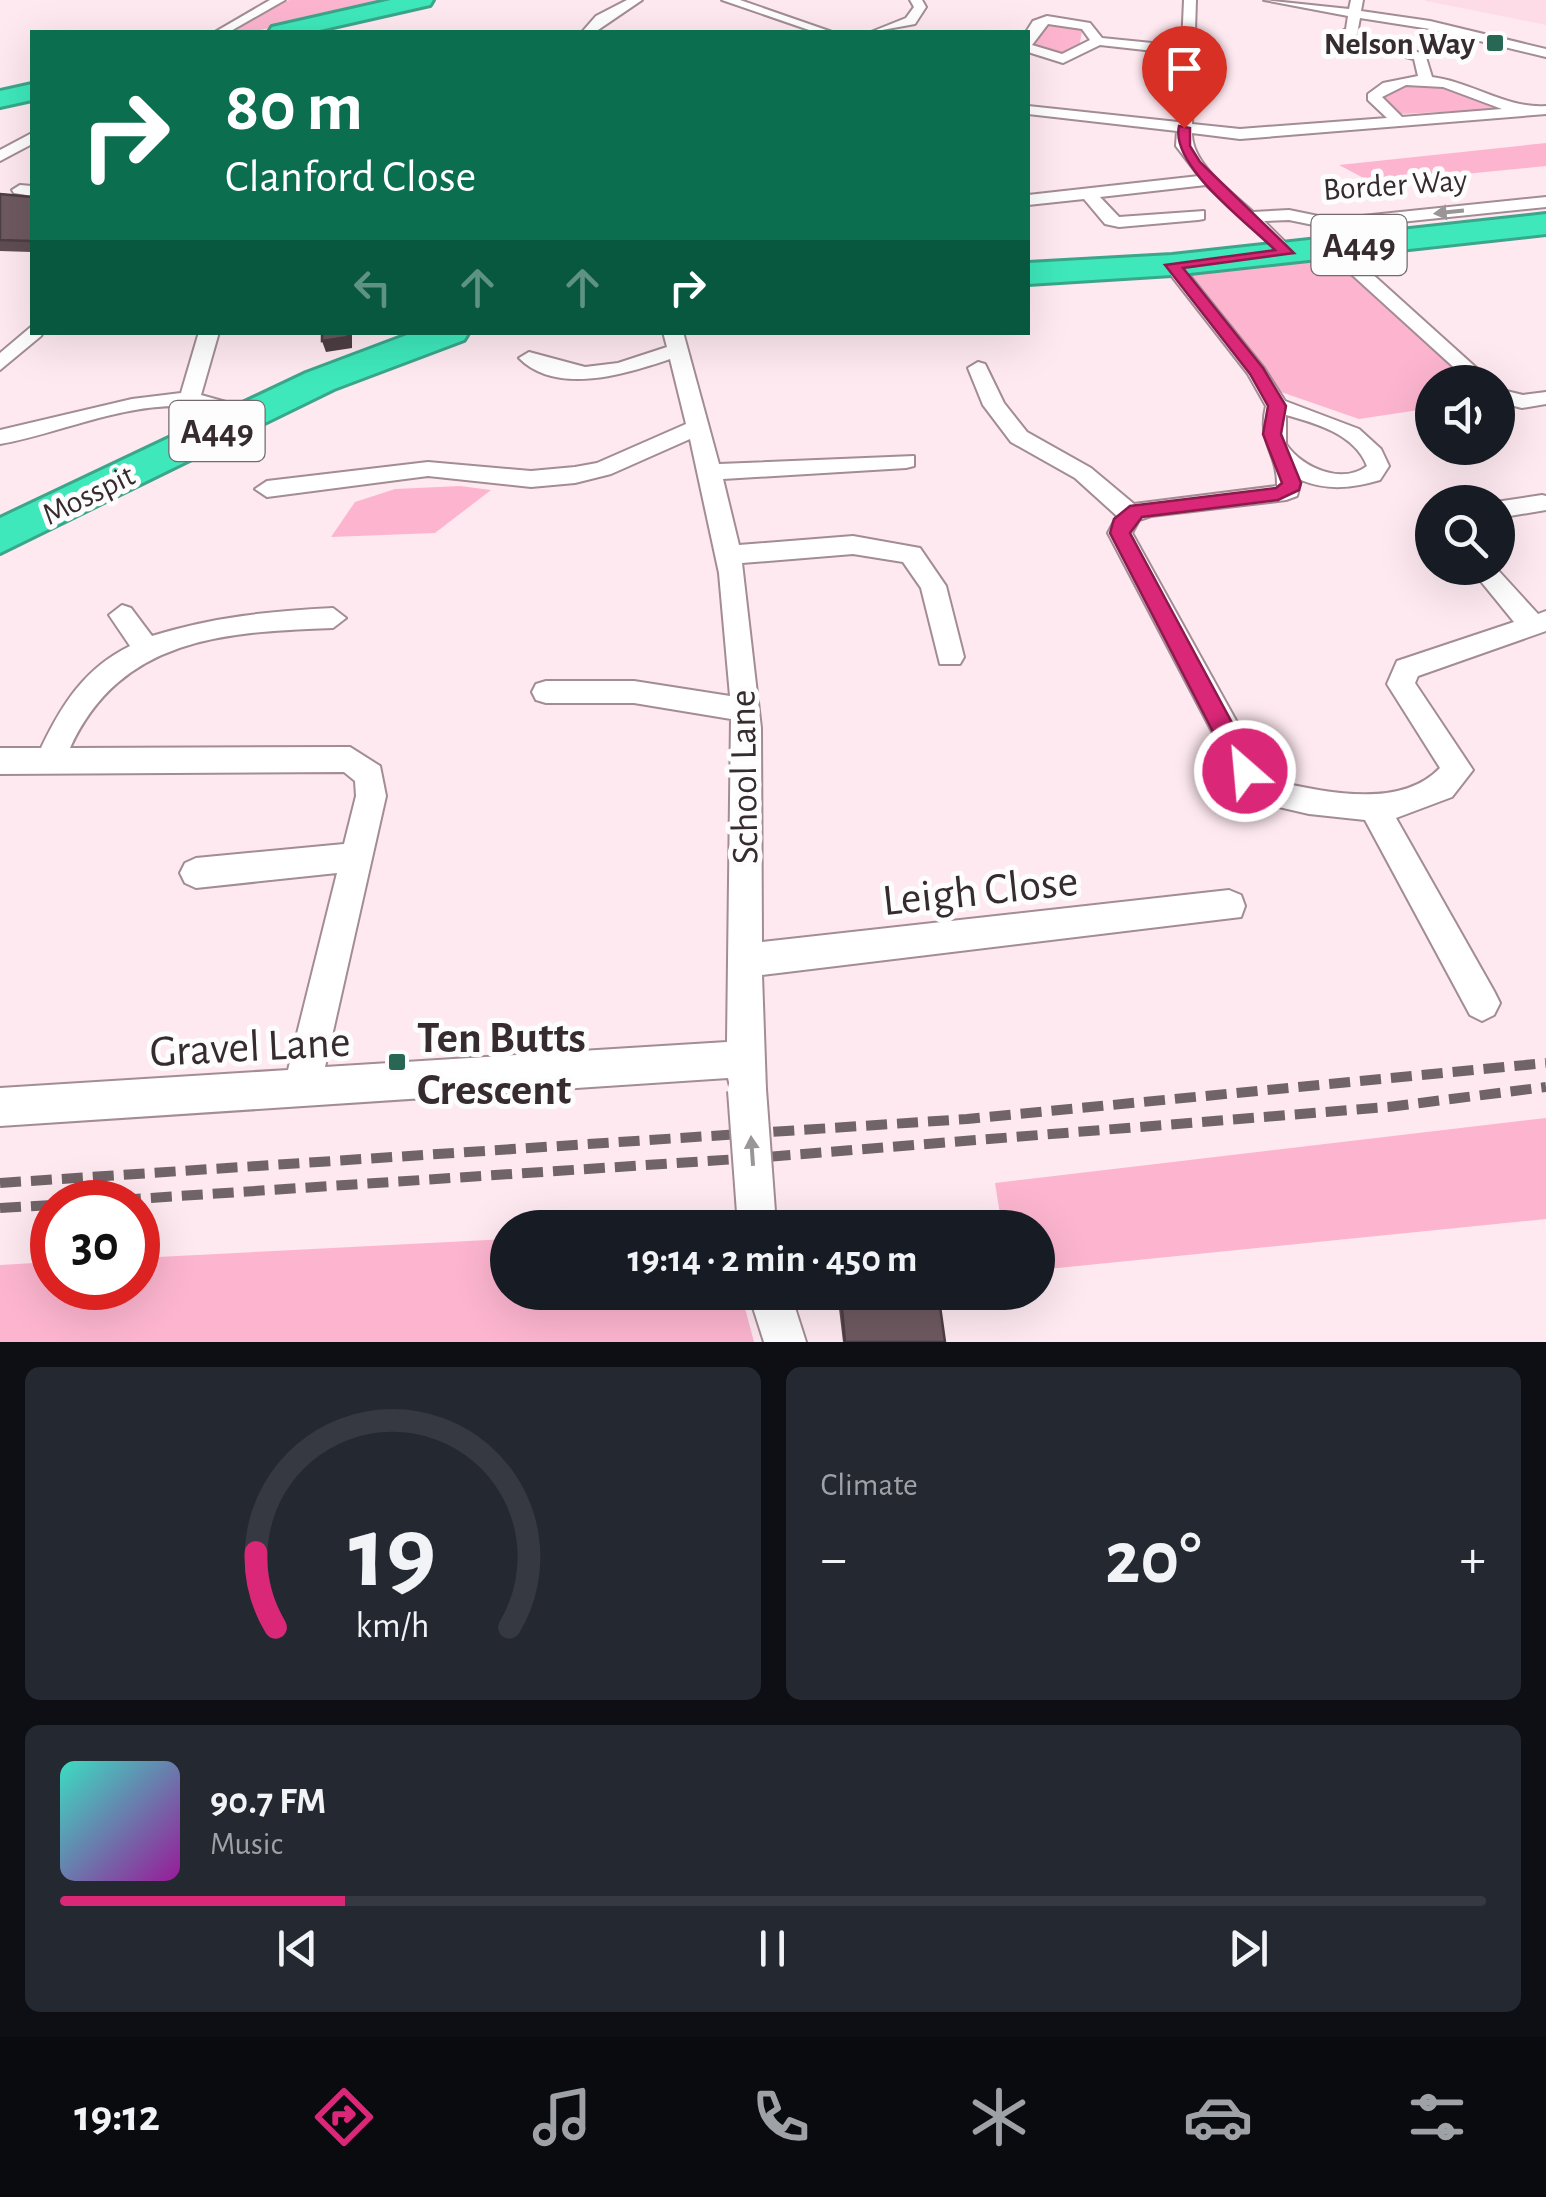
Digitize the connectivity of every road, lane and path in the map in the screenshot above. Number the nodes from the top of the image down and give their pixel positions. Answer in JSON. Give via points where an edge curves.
{"nodes":[{"id":1,"x":279,"y":0,"type":"edge"},
{"id":2,"x":422,"y":0,"type":"edge"},
{"id":3,"x":636,"y":0,"type":"edge"},
{"id":4,"x":728,"y":0,"type":"edge"},
{"id":5,"x":916,"y":0,"type":"edge"},
{"id":6,"x":1190,"y":0,"type":"edge"},
{"id":7,"x":1270,"y":0,"type":"edge"},
{"id":8,"x":450,"y":4,"type":"dead end"},
{"id":9,"x":1356,"y":6,"type":"edge"},
{"id":10,"x":226,"y":30,"type":"edge"},
{"id":11,"x":290,"y":30,"type":"edge"},
{"id":12,"x":334,"y":30,"type":"edge"},
{"id":13,"x":590,"y":30,"type":"edge"},
{"id":14,"x":820,"y":30,"type":"edge"},
{"id":15,"x":883,"y":30,"type":"edge"},
{"id":16,"x":1334,"y":39,"type":"dead end"},
{"id":17,"x":1030,"y":40,"type":"edge"},
{"id":18,"x":1098,"y":41,"type":"junction"},
{"id":19,"x":1370,"y":44,"type":"dead end"},
{"id":20,"x":1030,"y":46,"type":"edge"},
{"id":21,"x":1187,"y":51,"type":"junction"},
{"id":22,"x":1546,"y":53,"type":"edge"},
{"id":23,"x":30,"y":82,"type":"edge"},
{"id":24,"x":1427,"y":82,"type":"junction"},
{"id":25,"x":0,"y":88,"type":"edge"},
{"id":26,"x":30,"y":92,"type":"edge"},
{"id":27,"x":0,"y":98,"type":"edge"},
{"id":28,"x":1030,"y":110,"type":"edge"},
{"id":29,"x":1546,"y":110,"type":"edge"},
{"id":30,"x":1519,"y":112,"type":"junction"},
{"id":31,"x":1397,"y":120,"type":"junction"},
{"id":32,"x":1184,"y":128,"type":"junction"},
{"id":33,"x":30,"y":139,"type":"edge"},
{"id":34,"x":0,"y":156,"type":"edge"},
{"id":35,"x":1210,"y":180,"type":"junction"},
{"id":36,"x":1088,"y":193,"type":"junction"},
{"id":37,"x":1030,"y":200,"type":"edge"},
{"id":38,"x":1546,"y":202,"type":"edge"},
{"id":39,"x":1198,"y":215,"type":"dead end"},
{"id":40,"x":1249,"y":217,"type":"junction"},
{"id":41,"x":1546,"y":224,"type":"edge"},
{"id":42,"x":1333,"y":248,"type":"junction"},
{"id":43,"x":1287,"y":253,"type":"junction"},
{"id":44,"x":1172,"y":265,"type":"junction"},
{"id":45,"x":1030,"y":274,"type":"edge"},
{"id":46,"x":31,"y":335,"type":"edge"},
{"id":47,"x":207,"y":335,"type":"edge"},
{"id":48,"x":439,"y":335,"type":"edge"},
{"id":49,"x":675,"y":341,"type":"edge"},
{"id":50,"x":529,"y":358,"type":"dead end"},
{"id":51,"x":0,"y":364,"type":"edge"},
{"id":52,"x":1463,"y":365,"type":"edge"},
{"id":53,"x":978,"y":368,"type":"dead end"},
{"id":54,"x":1515,"y":397,"type":"edge"},
{"id":55,"x":1546,"y":398,"type":"edge"},
{"id":56,"x":189,"y":400,"type":"junction"},
{"id":57,"x":1277,"y":406,"type":"junction"},
{"id":58,"x":239,"y":421,"type":"junction"},
{"id":59,"x":697,"y":428,"type":"junction"},
{"id":60,"x":0,"y":436,"type":"edge"},
{"id":61,"x":906,"y":461,"type":"dead end"},
{"id":62,"x":1289,"y":467,"type":"junction"},
{"id":63,"x":708,"y":472,"type":"junction"},
{"id":64,"x":267,"y":489,"type":"dead end"},
{"id":65,"x":1542,"y":503,"type":"dead end"},
{"id":66,"x":1515,"y":507,"type":"edge"},
{"id":67,"x":1130,"y":514,"type":"junction"},
{"id":68,"x":0,"y":537,"type":"edge"},
{"id":69,"x":727,"y":555,"type":"junction"},
{"id":70,"x":1500,"y":585,"type":"edge"},
{"id":71,"x":122,"y":615,"type":"dead end"},
{"id":72,"x":334,"y":618,"type":"dead end"},
{"id":73,"x":1540,"y":624,"type":"edge"},
{"id":74,"x":146,"y":647,"type":"junction"},
{"id":75,"x":950,"y":656,"type":"dead end"},
{"id":76,"x":546,"y":692,"type":"dead end"},
{"id":77,"x":743,"y":709,"type":"junction"},
{"id":78,"x":51,"y":757,"type":"junction"},
{"id":79,"x":0,"y":761,"type":"edge"},
{"id":80,"x":1374,"y":808,"type":"junction"},
{"id":81,"x":356,"y":857,"type":"junction"},
{"id":82,"x":196,"y":872,"type":"dead end"},
{"id":83,"x":1228,"y":906,"type":"dead end"},
{"id":84,"x":742,"y":960,"type":"junction"},
{"id":85,"x":1482,"y":1003,"type":"dead end"},
{"id":86,"x":746,"y":1074,"type":"junction"},
{"id":87,"x":302,"y":1089,"type":"junction"},
{"id":88,"x":0,"y":1107,"type":"edge"},
{"id":89,"x":757,"y":1210,"type":"edge"},
{"id":90,"x":775,"y":1310,"type":"edge"},
{"id":91,"x":785,"y":1342,"type":"edge"}],
"edges":[{"from":1,"to":10,"type":"street"},
{"from":2,"to":11,"type":"highway"},
{"from":3,"to":13,"type":"street"},
{"from":4,"to":14,"type":"street"},
{"from":5,"to":15,"type":"street","via":[[920,6],[911,20]]},
{"from":6,"to":21,"type":"street"},
{"from":7,"to":9,"type":"street"},
{"from":8,"to":12,"type":"highway"},
{"from":9,"to":16,"type":"street","via":[[1352,30]]},
{"from":9,"to":22,"type":"street"},
{"from":17,"to":18,"type":"street","via":[[1037,24],[1048,20],[1086,26]]},
{"from":18,"to":20,"type":"street","via":[[1064,59]]},
{"from":18,"to":21,"type":"street"},
{"from":19,"to":24,"type":"street","via":[[1420,56]]},
{"from":21,"to":32,"type":"street"},
{"from":23,"to":25,"type":"highway"},
{"from":24,"to":30,"type":"street","via":[[1478,92]]},
{"from":24,"to":31,"type":"street","via":[[1385,85],[1374,98]]},
{"from":26,"to":27,"type":"highway"},
{"from":28,"to":32,"type":"street"},
{"from":29,"to":30,"type":"street"},
{"from":30,"to":31,"type":"street"},
{"from":31,"to":32,"type":"street","via":[[1240,134]]},
{"from":32,"to":35,"type":"street","via":[[1188,156]]},
{"from":33,"to":34,"type":"street"},
{"from":35,"to":36,"type":"street"},
{"from":35,"to":40,"type":"street"},
{"from":36,"to":37,"type":"street"},
{"from":36,"to":39,"type":"street","via":[[1119,222]]},
{"from":38,"to":40,"type":"street","name":"Border Way","one_way":true,"via":[[1333,224],[1289,215]]},
{"from":40,"to":43,"type":"street"},
{"from":41,"to":42,"type":"highway","number":"A449"},
{"from":42,"to":43,"type":"highway","number":"A449"},
{"from":42,"to":52,"type":"street"},
{"from":43,"to":44,"type":"highway","number":"A449"},
{"from":44,"to":45,"type":"highway","number":"A449"},
{"from":44,"to":57,"type":"street"},
{"from":46,"to":51,"type":"street"},
{"from":47,"to":56,"type":"street"},
{"from":48,"to":58,"type":"highway","name":"Mosspit","number":"A449","via":[[344,370]]},
{"from":49,"to":50,"type":"street","via":[[618,370],[585,374],[556,373]]},
{"from":49,"to":59,"type":"street","name":"School Lane"},
{"from":53,"to":67,"type":"street","via":[[1019,436],[1083,473]]},
{"from":54,"to":55,"type":"street"},
{"from":56,"to":58,"type":"street","via":[[219,406]]},
{"from":56,"to":60,"type":"street"},
{"from":57,"to":62,"type":"street","via":[[1272,434]]},
{"from":57,"to":62,"type":"street","via":[[1334,425],[1370,448],[1379,462],[1372,475],[1349,480]]},
{"from":58,"to":68,"type":"highway","name":"Mosspit","number":"A449"},
{"from":59,"to":63,"type":"street","name":"School Lane"},
{"from":59,"to":64,"type":"street","via":[[575,475],[531,480],[428,469]]},
{"from":61,"to":63,"type":"street"},
{"from":62,"to":67,"type":"street","via":[[1289,490],[1278,494]]},
{"from":63,"to":69,"type":"street","name":"School Lane"},
{"from":65,"to":66,"type":"street"},
{"from":67,"to":80,"type":"street","via":[[1120,533],[1259,791]]},
{"from":69,"to":75,"type":"street","via":[[853,544],[911,554],[933,586]]},
{"from":69,"to":77,"type":"street","name":"School Lane"},
{"from":70,"to":73,"type":"street"},
{"from":71,"to":74,"type":"street"},
{"from":72,"to":74,"type":"street","via":[[211,629]]},
{"from":73,"to":80,"type":"street","via":[[1407,670],[1400,684],[1458,770],[1438,793]]},
{"from":74,"to":78,"type":"street","via":[[110,670],[76,707]]},
{"from":76,"to":77,"type":"street","via":[[634,692]]},
{"from":77,"to":84,"type":"street","name":"School Lane"},
{"from":78,"to":79,"type":"street"},
{"from":78,"to":81,"type":"street","via":[[350,760],[369,776],[371,796]]},
{"from":80,"to":85,"type":"street"},
{"from":81,"to":82,"type":"street"},
{"from":81,"to":87,"type":"street"},
{"from":83,"to":84,"type":"street","name":"Leigh Close"},
{"from":84,"to":86,"type":"street","name":"School Lane"},
{"from":86,"to":87,"type":"street","name":"Gravel Lane"},
{"from":89,"to":86,"type":"street","name":"School Lane","one_way":true,"bridge":true},
{"from":87,"to":88,"type":"street","name":"Gravel Lane"},
{"from":90,"to":91,"type":"street"}]}
